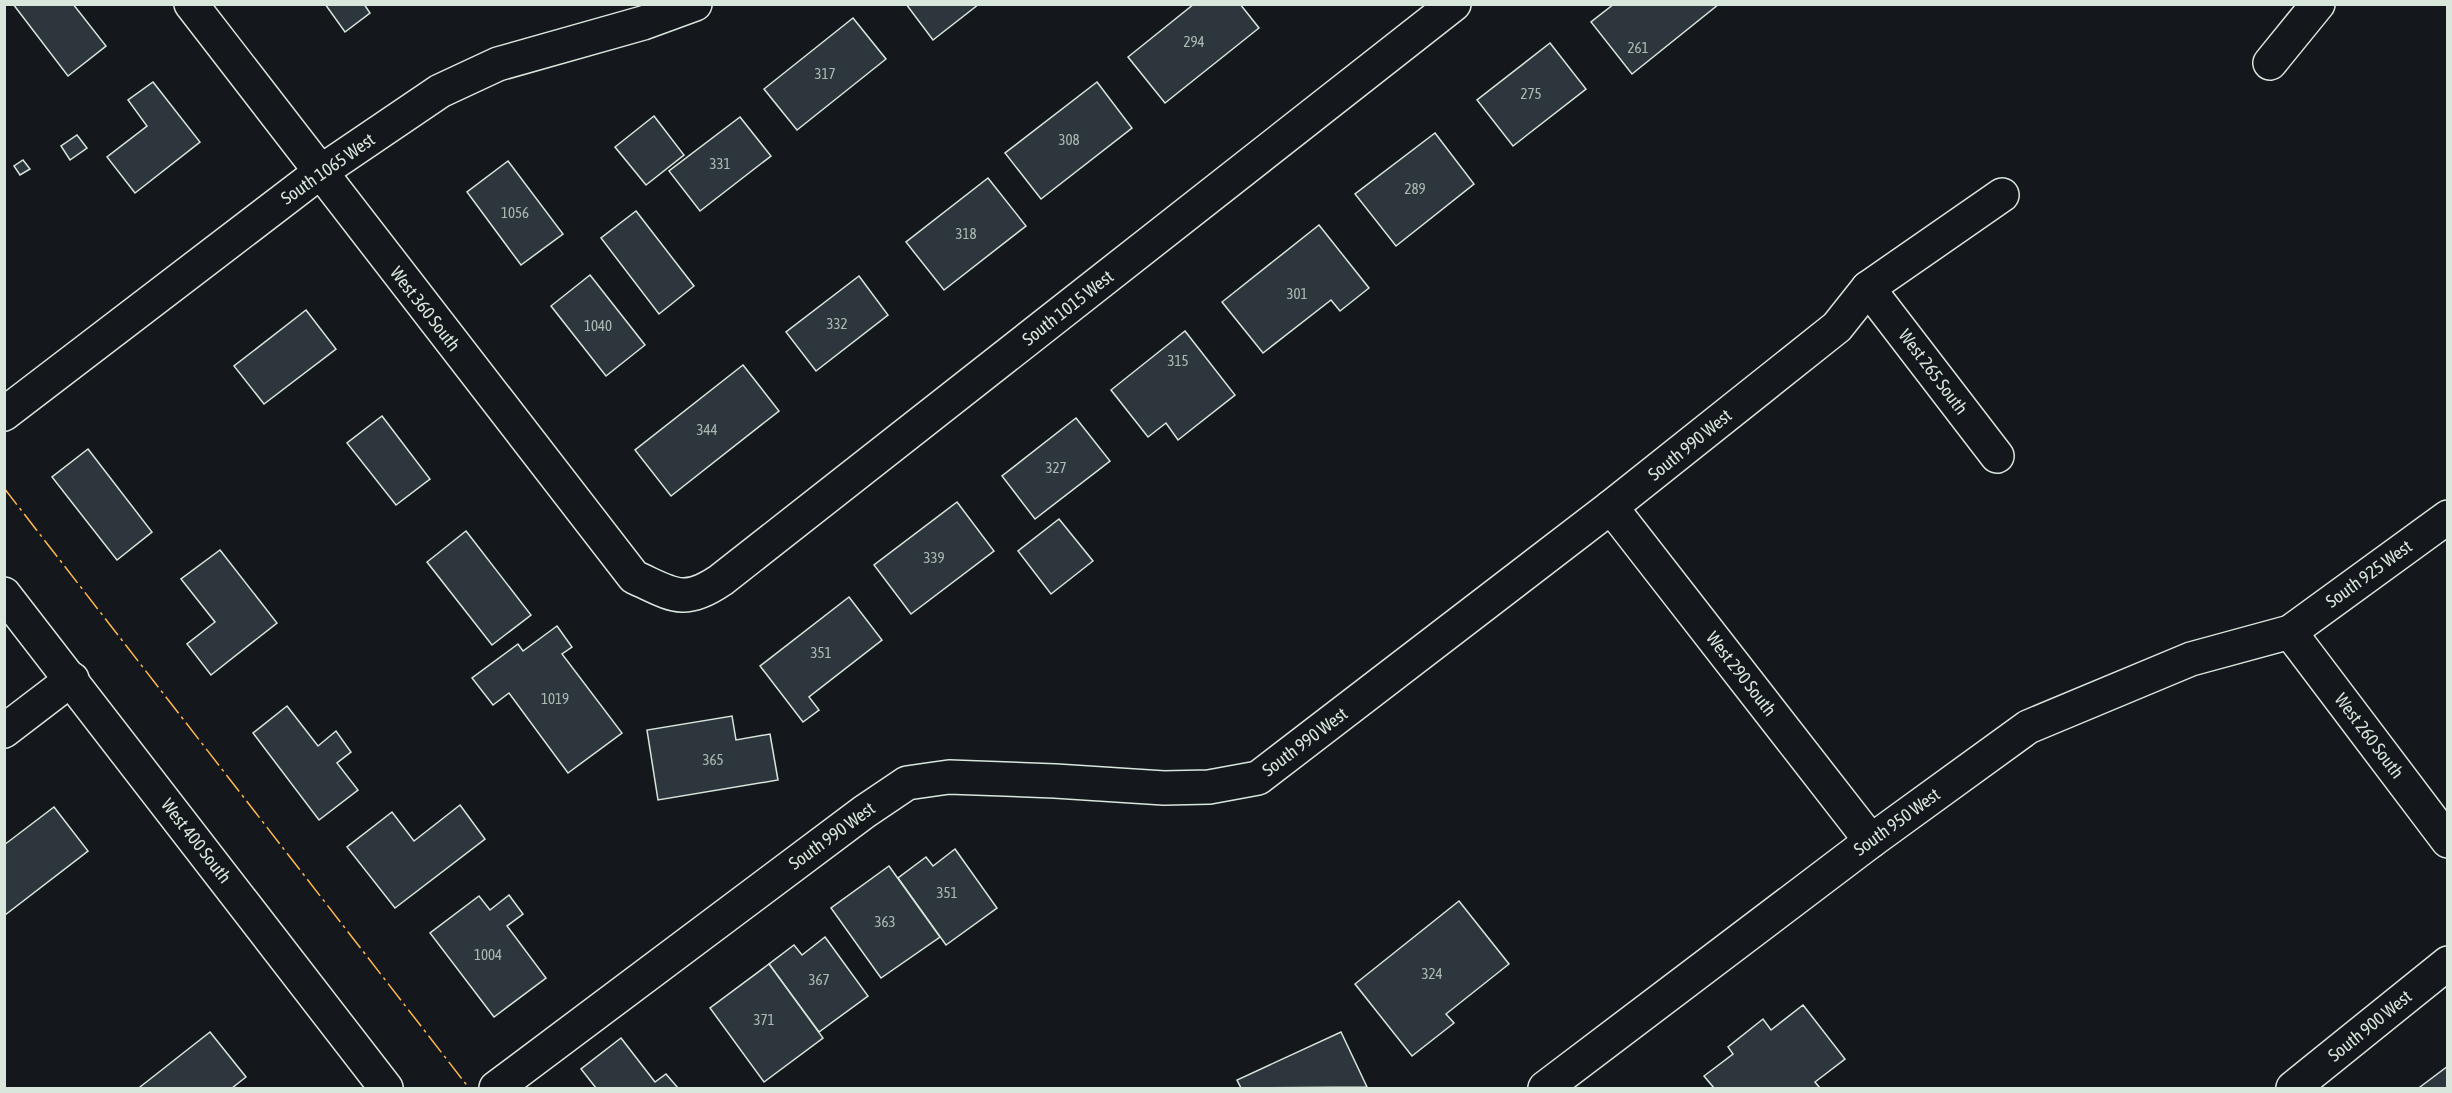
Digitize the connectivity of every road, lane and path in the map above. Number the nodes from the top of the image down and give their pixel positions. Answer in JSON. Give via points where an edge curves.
{"nodes":[{"id":1,"x":191,"y":4,"type":"edge"},
{"id":2,"x":695,"y":4,"type":"edge"},
{"id":3,"x":1454,"y":4,"type":"edge"},
{"id":4,"x":2318,"y":4,"type":"edge"},
{"id":5,"x":2270,"y":63,"type":"dead end"},
{"id":6,"x":319,"y":173,"type":"junction"},
{"id":7,"x":2002,"y":195,"type":"dead end"},
{"id":8,"x":1868,"y":288,"type":"junction"},
{"id":9,"x":4,"y":414,"type":"edge"},
{"id":10,"x":1997,"y":456,"type":"dead end"},
{"id":11,"x":1611,"y":507,"type":"junction"},
{"id":12,"x":2448,"y":517,"type":"edge"},
{"id":13,"x":4,"y":594,"type":"edge"},
{"id":14,"x":675,"y":596,"type":"joint"},
{"id":15,"x":2290,"y":632,"type":"junction"},
{"id":16,"x":72,"y":679,"type":"junction"},
{"id":17,"x":4,"y":730,"type":"edge"},
{"id":18,"x":1871,"y":841,"type":"junction"},
{"id":19,"x":2448,"y":841,"type":"edge"},
{"id":20,"x":2448,"y":963,"type":"edge"},
{"id":21,"x":386,"y":1089,"type":"edge"},
{"id":22,"x":496,"y":1089,"type":"edge"},
{"id":23,"x":1545,"y":1089,"type":"edge"},
{"id":24,"x":2293,"y":1089,"type":"edge"}],
"edges":[{"from":1,"to":6,"type":"street","name":"West 360 South"},
{"from":2,"to":6,"type":"street","name":"South 1065 West","via":[[643,23],[498,64],[440,91]]},
{"from":3,"to":14,"type":"street","name":"South 1015 West","via":[[722,580],[706,591]]},
{"from":4,"to":5,"type":"street"},
{"from":6,"to":9,"type":"street","name":"South 1065 West"},
{"from":6,"to":14,"type":"street","name":"West 360 South","via":[[633,577]]},
{"from":7,"to":8,"type":"street","name":"South 990 West"},
{"from":8,"to":10,"type":"street","name":"West 265 South"},
{"from":8,"to":11,"type":"street","name":"South 990 West","via":[[1838,327]]},
{"from":11,"to":18,"type":"street","name":"West 290 South"},
{"from":11,"to":22,"type":"street","name":"South 990 West","via":[[1258,778],[1209,788],[948,777],[907,783]]},
{"from":12,"to":15,"type":"street","name":"South 925 West"},
{"from":13,"to":16,"type":"street","name":"West 400 South"},
{"from":15,"to":18,"type":"street","name":"South 950 West","via":[[2191,659],[2028,727]]},
{"from":15,"to":19,"type":"street","name":"West 260 South"},
{"from":16,"to":17,"type":"street"},
{"from":16,"to":21,"type":"street","name":"West 400 South"},
{"from":18,"to":23,"type":"street","name":"South 950 West"},
{"from":20,"to":24,"type":"street","name":"South 900 West"}]}
